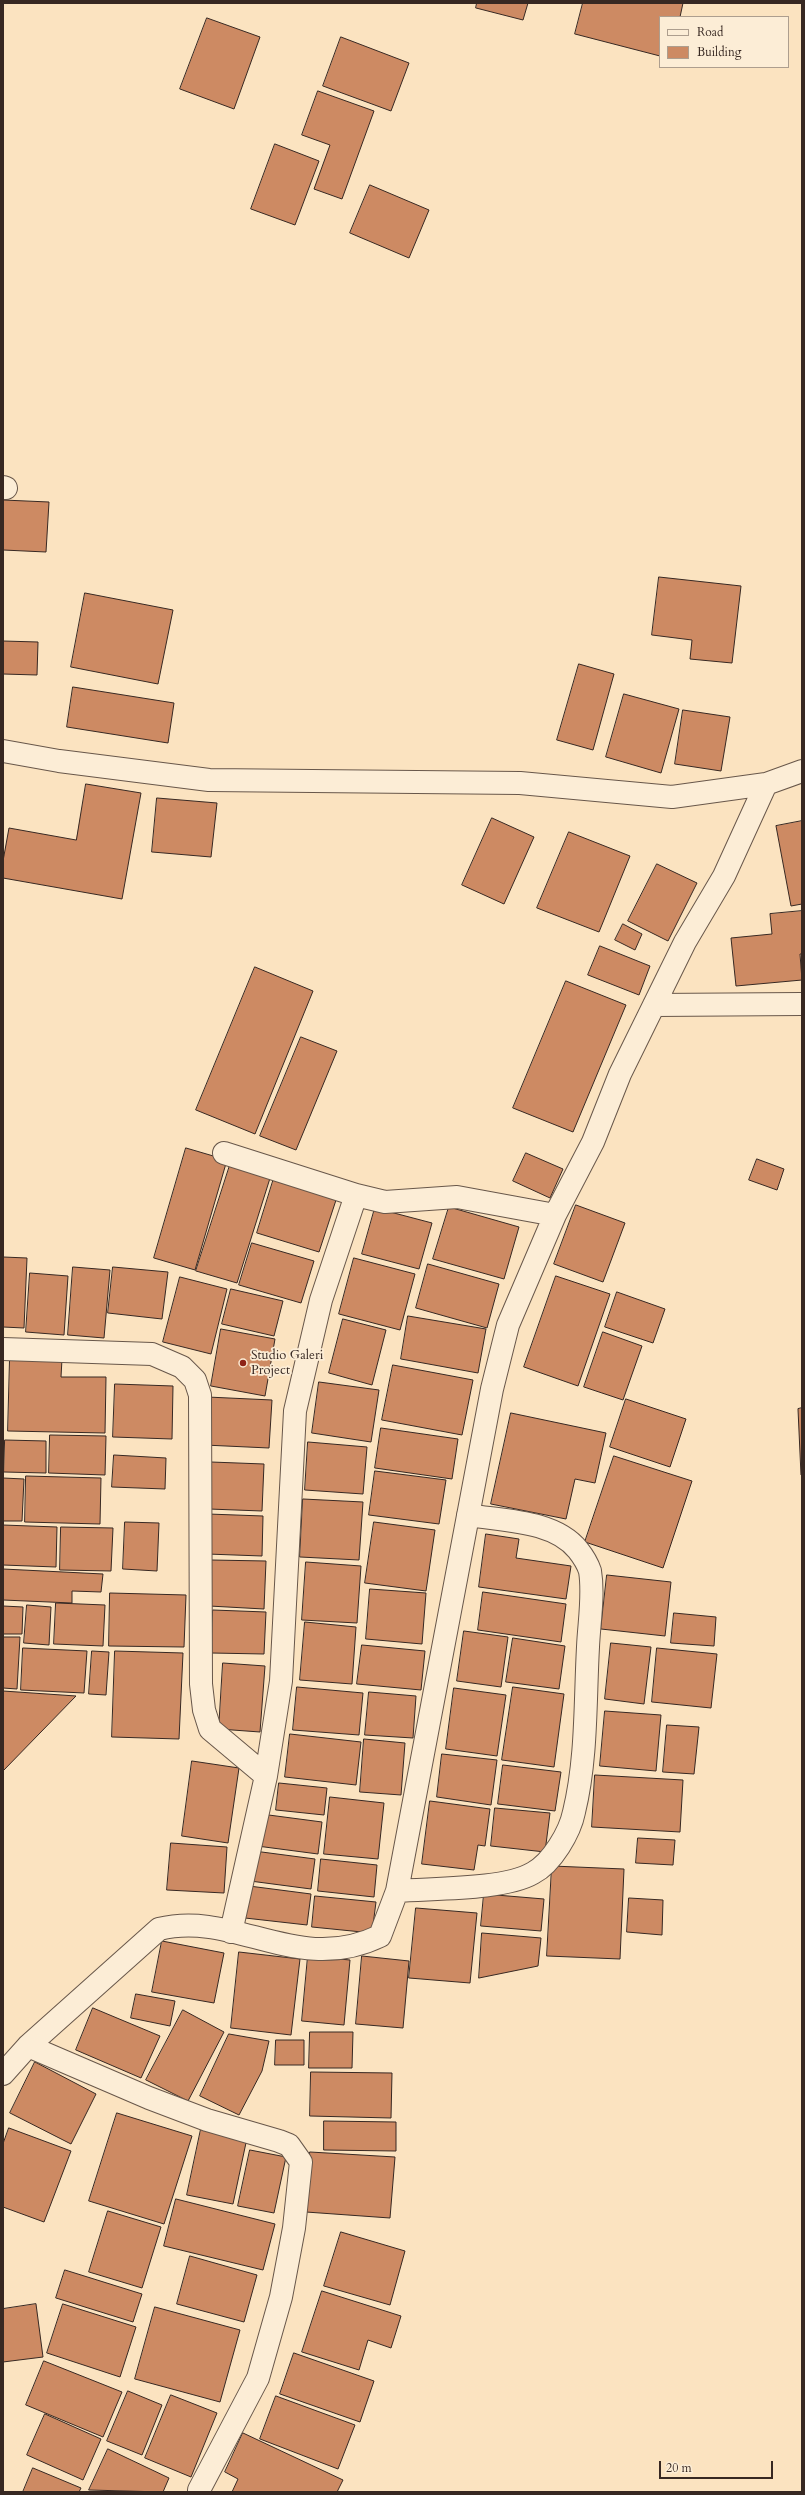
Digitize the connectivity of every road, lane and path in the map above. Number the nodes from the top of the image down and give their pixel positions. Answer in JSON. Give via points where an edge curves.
{"nodes":[{"id":1,"x":3,"y":751,"type":"edge"},
{"id":2,"x":802,"y":771,"type":"edge"},
{"id":3,"x":766,"y":784,"type":"junction"},
{"id":4,"x":802,"y":1004,"type":"edge"},
{"id":5,"x":654,"y":1005,"type":"junction"},
{"id":6,"x":224,"y":1153,"type":"dead end"},
{"id":7,"x":356,"y":1195,"type":"junction"},
{"id":8,"x":555,"y":1215,"type":"junction"},
{"id":9,"x":3,"y":1349,"type":"edge"},
{"id":10,"x":468,"y":1515,"type":"junction"},
{"id":11,"x":266,"y":1776,"type":"junction"},
{"id":12,"x":397,"y":1891,"type":"junction"},
{"id":13,"x":231,"y":1932,"type":"junction"},
{"id":14,"x":28,"y":2046,"type":"junction"},
{"id":15,"x":3,"y":2074,"type":"edge"},
{"id":16,"x":199,"y":2490,"type":"dead end"}],
"edges":[{"from":1,"to":3,"type":"street","via":[[59,761],[210,780],[520,783],[672,797]]},
{"from":2,"to":3,"type":"street"},
{"from":3,"to":5,"type":"street","via":[[724,876],[685,942]]},
{"from":4,"to":5,"type":"street"},
{"from":5,"to":8,"type":"street","via":[[620,1074],[593,1142]]},
{"from":6,"to":7,"type":"street"},
{"from":7,"to":8,"type":"street","via":[[385,1202],[457,1197]]},
{"from":7,"to":11,"type":"street","via":[[321,1300],[294,1411],[281,1681]]},
{"from":8,"to":10,"type":"street","via":[[508,1325],[492,1389]]},
{"from":9,"to":11,"type":"street","via":[[152,1354],[176,1363],[195,1380],[200,1395],[201,1684],[204,1710],[210,1729]]},
{"from":10,"to":12,"type":"street"},
{"from":10,"to":12,"type":"street","via":[[534,1526],[561,1536],[578,1550],[590,1571],[583,1747],[574,1812],[566,1836],[553,1855],[534,1873],[509,1884]]},
{"from":11,"to":13,"type":"street"},
{"from":12,"to":13,"type":"street","via":[[380,1936],[361,1945],[318,1950],[293,1948]]},
{"from":13,"to":14,"type":"street","via":[[178,1924],[159,1929]]},
{"from":14,"to":15,"type":"street"},
{"from":14,"to":16,"type":"street","via":[[164,2104],[289,2145],[301,2162],[294,2228],[281,2297],[258,2378]]}]}
